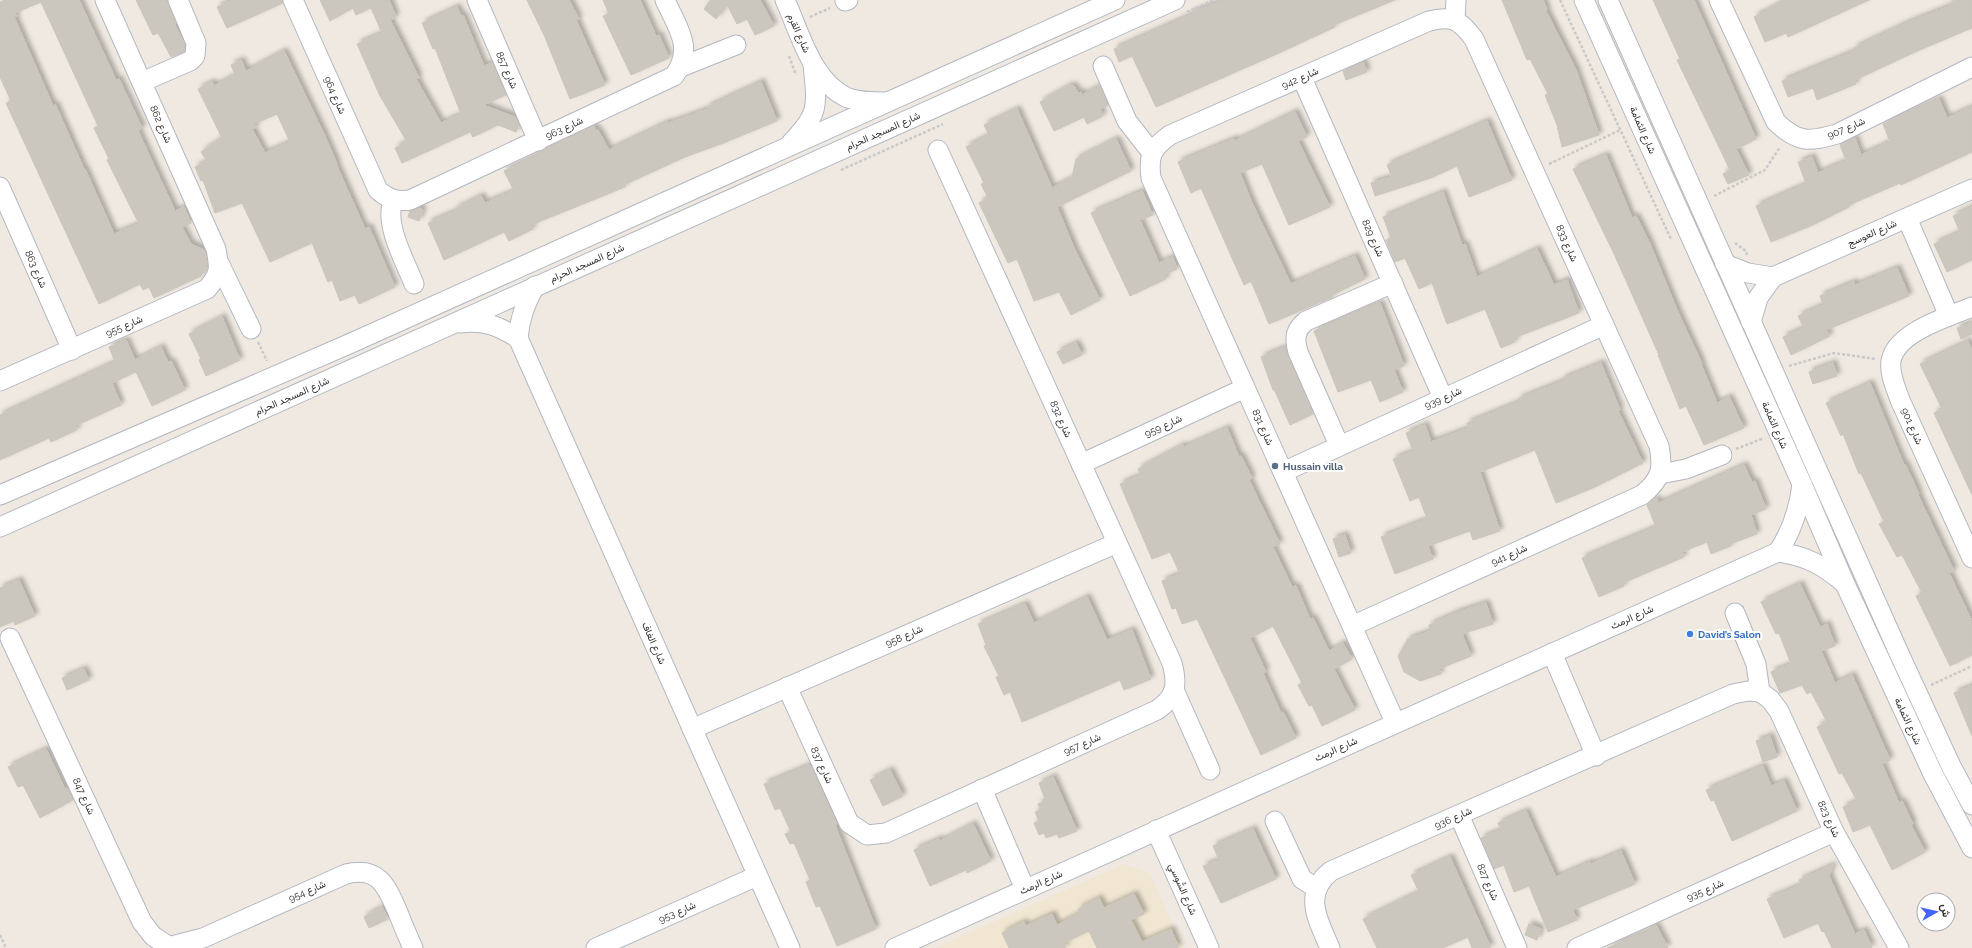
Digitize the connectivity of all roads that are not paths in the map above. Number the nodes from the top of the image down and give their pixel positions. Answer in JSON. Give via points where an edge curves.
{"nodes":[{"id":1,"x":105,"y":0,"type":"edge"},
{"id":2,"x":178,"y":0,"type":"edge"},
{"id":3,"x":292,"y":0,"type":"edge"},
{"id":4,"x":477,"y":0,"type":"edge"},
{"id":5,"x":665,"y":0,"type":"edge"},
{"id":6,"x":785,"y":0,"type":"edge"},
{"id":7,"x":1115,"y":0,"type":"edge"},
{"id":8,"x":1176,"y":0,"type":"edge"},
{"id":9,"x":1456,"y":0,"type":"edge"},
{"id":10,"x":1584,"y":0,"type":"edge"},
{"id":11,"x":1596,"y":0,"type":"edge"},
{"id":12,"x":1608,"y":0,"type":"edge"},
{"id":13,"x":1719,"y":0,"type":"edge"},
{"id":14,"x":1456,"y":20,"type":"junction"},
{"id":15,"x":736,"y":45,"type":"dead end"},
{"id":16,"x":1632,"y":54,"type":"junction"},
{"id":17,"x":814,"y":65,"type":"junction"},
{"id":18,"x":1103,"y":66,"type":"dead end"},
{"id":19,"x":681,"y":67,"type":"junction"},
{"id":20,"x":1972,"y":68,"type":"edge"},
{"id":21,"x":1302,"y":78,"type":"junction"},
{"id":22,"x":142,"y":82,"type":"junction"},
{"id":23,"x":887,"y":102,"type":"junction"},
{"id":24,"x":538,"y":141,"type":"junction"},
{"id":25,"x":786,"y":148,"type":"junction"},
{"id":26,"x":938,"y":150,"type":"road end"},
{"id":27,"x":1152,"y":152,"type":"junction"},
{"id":28,"x":0,"y":187,"type":"edge"},
{"id":29,"x":1972,"y":189,"type":"edge"},
{"id":30,"x":386,"y":195,"type":"junction"},
{"id":31,"x":1907,"y":218,"type":"junction"},
{"id":32,"x":217,"y":256,"type":"junction"},
{"id":33,"x":1725,"y":264,"type":"junction"},
{"id":34,"x":1773,"y":277,"type":"junction"},
{"id":35,"x":1393,"y":283,"type":"junction"},
{"id":36,"x":414,"y":284,"type":"dead end"},
{"id":37,"x":535,"y":286,"type":"junction"},
{"id":38,"x":1972,"y":307,"type":"edge"},
{"id":39,"x":1949,"y":316,"type":"junction"},
{"id":40,"x":1751,"y":322,"type":"junction"},
{"id":41,"x":453,"y":324,"type":"junction"},
{"id":42,"x":1604,"y":325,"type":"junction"},
{"id":43,"x":251,"y":330,"type":"road end"},
{"id":44,"x":518,"y":338,"type":"junction"},
{"id":45,"x":72,"y":350,"type":"junction"},
{"id":46,"x":0,"y":381,"type":"edge"},
{"id":47,"x":1245,"y":388,"type":"junction"},
{"id":48,"x":1443,"y":398,"type":"junction"},
{"id":49,"x":1339,"y":445,"type":"junction"},
{"id":50,"x":1722,"y":455,"type":"road end"},
{"id":51,"x":1081,"y":464,"type":"junction"},
{"id":52,"x":1283,"y":472,"type":"junction"},
{"id":53,"x":1660,"y":474,"type":"junction"},
{"id":54,"x":1802,"y":484,"type":"junction"},
{"id":55,"x":0,"y":495,"type":"edge"},
{"id":56,"x":0,"y":527,"type":"edge"},
{"id":57,"x":1116,"y":543,"type":"junction"},
{"id":58,"x":1778,"y":552,"type":"junction"},
{"id":59,"x":1972,"y":558,"type":"edge"},
{"id":60,"x":1845,"y":584,"type":"junction"},
{"id":61,"x":1735,"y":613,"type":"dead end"},
{"id":62,"x":1352,"y":626,"type":"junction"},
{"id":63,"x":10,"y":638,"type":"dead end"},
{"id":64,"x":1552,"y":653,"type":"junction"},
{"id":65,"x":787,"y":687,"type":"junction"},
{"id":66,"x":1174,"y":690,"type":"junction"},
{"id":67,"x":1760,"y":692,"type":"junction"},
{"id":68,"x":1395,"y":722,"type":"junction"},
{"id":69,"x":692,"y":728,"type":"junction"},
{"id":70,"x":1596,"y":756,"type":"junction"},
{"id":71,"x":1210,"y":770,"type":"dead end"},
{"id":72,"x":982,"y":789,"type":"junction"},
{"id":73,"x":1972,"y":806,"type":"edge"},
{"id":74,"x":1459,"y":815,"type":"junction"},
{"id":75,"x":1275,"y":821,"type":"dead end"},
{"id":76,"x":1156,"y":830,"type":"junction"},
{"id":77,"x":1834,"y":832,"type":"junction"},
{"id":78,"x":867,"y":835,"type":"joint"},
{"id":79,"x":1972,"y":848,"type":"edge"},
{"id":80,"x":757,"y":876,"type":"junction"},
{"id":81,"x":1316,"y":888,"type":"junction"},
{"id":82,"x":1025,"y":889,"type":"junction"},
{"id":83,"x":166,"y":947,"type":"edge"},
{"id":84,"x":413,"y":948,"type":"edge"},
{"id":85,"x":596,"y":948,"type":"edge"},
{"id":86,"x":790,"y":948,"type":"edge"},
{"id":87,"x":895,"y":948,"type":"edge"},
{"id":88,"x":1209,"y":948,"type":"edge"},
{"id":89,"x":1330,"y":948,"type":"edge"},
{"id":90,"x":1517,"y":948,"type":"edge"},
{"id":91,"x":1577,"y":948,"type":"edge"},
{"id":92,"x":1898,"y":948,"type":"edge"}],
"edges":[{"from":1,"to":22,"type":"street","name":"شارع 862"},
{"from":2,"to":22,"type":"street","via":[[196,43],[195,56],[190,61]]},
{"from":3,"to":30,"type":"street","name":"شارع 964"},
{"from":4,"to":24,"type":"street","name":"شارع 857"},
{"from":5,"to":19,"type":"street","via":[[684,43],[685,55]]},
{"from":6,"to":17,"type":"street","name":"شارع القرم"},
{"from":7,"to":23,"type":"street"},
{"from":8,"to":37,"type":"street","name":"شارع المسجد الحرام"},
{"from":9,"to":14,"type":"street"},
{"from":10,"to":54,"type":"street","name":"شارع الثمامة"},
{"from":11,"to":16,"type":"street","via":[[1611,32]]},
{"from":12,"to":16,"type":"street","name":"شارع الثمامة"},
{"from":13,"to":20,"type":"street","name":"شارع 907","via":[[1776,122],[1788,134],[1802,139],[1837,134]]},
{"from":14,"to":21,"type":"street","name":"شارع 942","via":[[1442,18],[1428,21]]},
{"from":14,"to":42,"type":"street","name":"شارع 833","via":[[1474,39]]},
{"from":15,"to":19,"type":"street","name":"شارع 963"},
{"from":16,"to":33,"type":"street","name":"شارع الثمامة"},
{"from":17,"to":23,"type":"street","name":"شارع القرم","via":[[833,89],[848,98],[865,102]]},
{"from":17,"to":25,"type":"street","name":"شارع القرم","via":[[816,98],[813,116]]},
{"from":18,"to":27,"type":"street","via":[[1127,121]]},
{"from":19,"to":24,"type":"street","name":"شارع 963","via":[[674,76]]},
{"from":21,"to":27,"type":"street","name":"شارع 942","via":[[1170,135]]},
{"from":21,"to":35,"type":"street","name":"شارع 829"},
{"from":22,"to":32,"type":"street","name":"شارع 862"},
{"from":23,"to":25,"type":"street"},
{"from":24,"to":30,"type":"street","name":"شارع 963","via":[[410,200]]},
{"from":25,"to":55,"type":"street"},
{"from":26,"to":51,"type":"street","name":"شارع 832"},
{"from":27,"to":47,"type":"street","name":"شارع 831","via":[[1149,164],[1151,178]]},
{"from":28,"to":45,"type":"street","name":"شارع 863"},
{"from":29,"to":31,"type":"street","name":"شارع العوسج"},
{"from":30,"to":36,"type":"street","name":"شارع 964","via":[[392,226]]},
{"from":31,"to":34,"type":"street","name":"شارع العوسج"},
{"from":31,"to":39,"type":"street"},
{"from":32,"to":43,"type":"street","name":"شارع 862"},
{"from":32,"to":45,"type":"street","name":"شارع 955","via":[[219,272],[207,289]]},
{"from":33,"to":34,"type":"street","via":[[1748,274]]},
{"from":33,"to":40,"type":"street","name":"شارع الثمامة"},
{"from":34,"to":40,"type":"street","via":[[1758,298]]},
{"from":35,"to":48,"type":"street","name":"شارع 829"},
{"from":35,"to":49,"type":"street","via":[[1306,320],[1296,333],[1298,352]]},
{"from":37,"to":41,"type":"street","name":"شارع المسجد الحرام"},
{"from":37,"to":44,"type":"street","via":[[520,320]]},
{"from":38,"to":39,"type":"street"},
{"from":39,"to":59,"type":"street","name":"شارع 901","via":[[1908,335],[1897,348],[1891,361],[1892,379]]},
{"from":40,"to":73,"type":"street","name":"شارع الثمامة","via":[[1916,691]]},
{"from":41,"to":44,"type":"street","via":[[476,321],[498,326]]},
{"from":41,"to":56,"type":"street","name":"شارع المسجد الحرام"},
{"from":42,"to":48,"type":"street","name":"شارع 939"},
{"from":42,"to":53,"type":"street","name":"شارع 833","via":[[1660,446]]},
{"from":44,"to":69,"type":"street","name":"شارع الغاف"},
{"from":45,"to":46,"type":"street","name":"شارع 955"},
{"from":47,"to":51,"type":"street","name":"شارع 959"},
{"from":47,"to":52,"type":"street","name":"شارع 831"},
{"from":48,"to":49,"type":"street","name":"شارع 939"},
{"from":49,"to":52,"type":"street","name":"شارع 939"},
{"from":50,"to":53,"type":"street","via":[[1686,469]]},
{"from":51,"to":57,"type":"street","name":"شارع 832"},
{"from":52,"to":62,"type":"street","name":"شارع 831"},
{"from":53,"to":62,"type":"street","name":"شارع 941","via":[[1642,495]]},
{"from":54,"to":58,"type":"street","via":[[1794,522]]},
{"from":54,"to":60,"type":"street","name":"شارع الثمامة"},
{"from":57,"to":65,"type":"street","name":"شارع 958"},
{"from":57,"to":66,"type":"street","name":"شارع 832","via":[[1172,663],[1176,677]]},
{"from":58,"to":60,"type":"street","via":[[1815,561]]},
{"from":58,"to":64,"type":"street","name":"شارع الرمث"},
{"from":60,"to":79,"type":"street","name":"شارع الثمامة","via":[[1933,774]]},
{"from":61,"to":67,"type":"street","via":[[1756,664]]},
{"from":62,"to":68,"type":"street","name":"شارع 831"},
{"from":63,"to":83,"type":"street","name":"شارع 847","via":[[142,922]]},
{"from":64,"to":68,"type":"street","name":"شارع الرمث"},
{"from":64,"to":70,"type":"street"},
{"from":65,"to":69,"type":"street","name":"شارع 958"},
{"from":65,"to":78,"type":"street","name":"شارع 837","via":[[849,823]]},
{"from":66,"to":71,"type":"street"},
{"from":66,"to":72,"type":"street","name":"شارع 957","via":[[1168,702],[1157,710]]},
{"from":67,"to":70,"type":"street","name":"شارع 936","via":[[1733,694]]},
{"from":67,"to":77,"type":"street","name":"شارع 823","via":[[1770,699],[1779,711]]},
{"from":68,"to":76,"type":"street","name":"شارع الرمث"},
{"from":69,"to":80,"type":"street","name":"شارع الغاف"},
{"from":70,"to":74,"type":"street","name":"شارع 936"},
{"from":72,"to":78,"type":"street","name":"شارع 957","via":[[886,833]]},
{"from":72,"to":82,"type":"street"},
{"from":74,"to":81,"type":"street","name":"شارع 936","via":[[1331,871],[1322,878]]},
{"from":74,"to":90,"type":"street","name":"شارع 827"},
{"from":75,"to":81,"type":"street","via":[[1302,879]]},
{"from":76,"to":82,"type":"street","name":"شارع الرمث"},
{"from":76,"to":88,"type":"street","name":"شارع السُّوسي"},
{"from":77,"to":91,"type":"street","name":"شارع 935"},
{"from":77,"to":92,"type":"street","name":"شارع 823"},
{"from":80,"to":85,"type":"street","name":"شارع 953"},
{"from":80,"to":86,"type":"street","name":"شارع الغاف"},
{"from":81,"to":89,"type":"street","via":[[1314,903],[1317,917]]},
{"from":82,"to":87,"type":"street","name":"شارع الرمث"},
{"from":83,"to":84,"type":"street","name":"شارع 954","via":[[203,938],[355,871],[373,874],[387,886]]}]}
